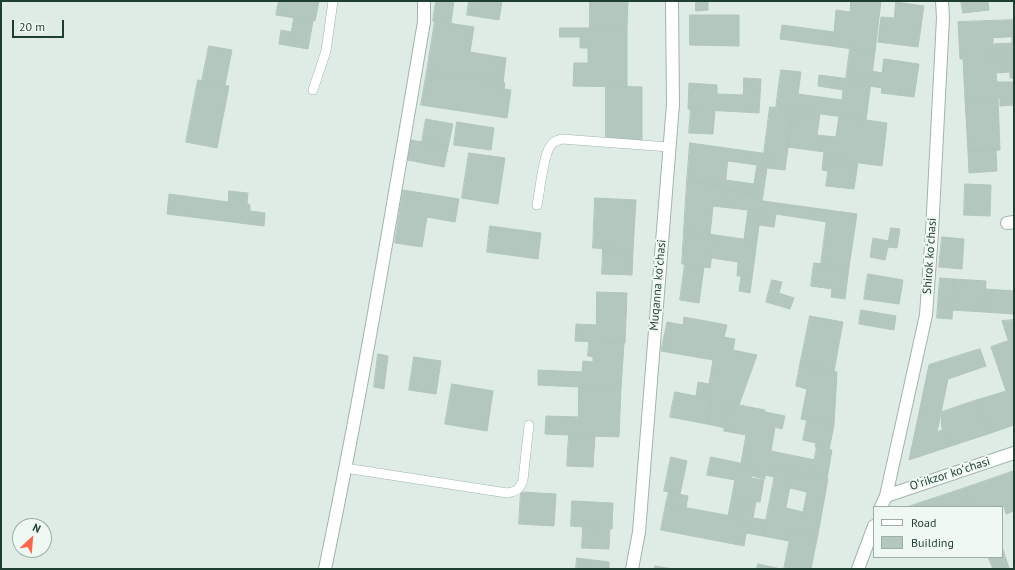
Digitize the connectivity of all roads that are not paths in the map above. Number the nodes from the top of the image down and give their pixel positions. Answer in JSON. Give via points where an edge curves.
{"nodes":[{"id":1,"x":333,"y":1,"type":"edge"},
{"id":2,"x":424,"y":1,"type":"edge"},
{"id":3,"x":672,"y":1,"type":"edge"},
{"id":4,"x":942,"y":1,"type":"edge"},
{"id":5,"x":313,"y":90,"type":"dead end"},
{"id":6,"x":669,"y":147,"type":"junction"},
{"id":7,"x":537,"y":205,"type":"dead end"},
{"id":8,"x":529,"y":425,"type":"dead end"},
{"id":9,"x":1014,"y":453,"type":"edge"},
{"id":10,"x":345,"y":468,"type":"junction"},
{"id":11,"x":883,"y":501,"type":"edge"},
{"id":12,"x":873,"y":529,"type":"edge"},
{"id":13,"x":325,"y":569,"type":"edge"},
{"id":14,"x":632,"y":569,"type":"edge"},
{"id":15,"x":858,"y":569,"type":"edge"}],
"edges":[{"from":1,"to":5,"type":"lane","via":[[326,51]]},
{"from":2,"to":10,"type":"street","via":[[424,22]]},
{"from":3,"to":6,"type":"street","name":"Muqanna koʻchasi","via":[[673,104]]},
{"from":4,"to":11,"type":"street","name":"Shirok koʻchasi","via":[[926,315]]},
{"from":6,"to":7,"type":"lane","via":[[562,139],[556,141],[551,144],[546,157]]},
{"from":6,"to":14,"type":"street","name":"Muqanna koʻchasi","via":[[638,532]]},
{"from":8,"to":10,"type":"lane","via":[[523,480],[515,492],[507,493]]},
{"from":9,"to":11,"type":"street","name":"Oʻrikzor koʻchasi"},
{"from":10,"to":13,"type":"street"},
{"from":12,"to":15,"type":"street"}]}
